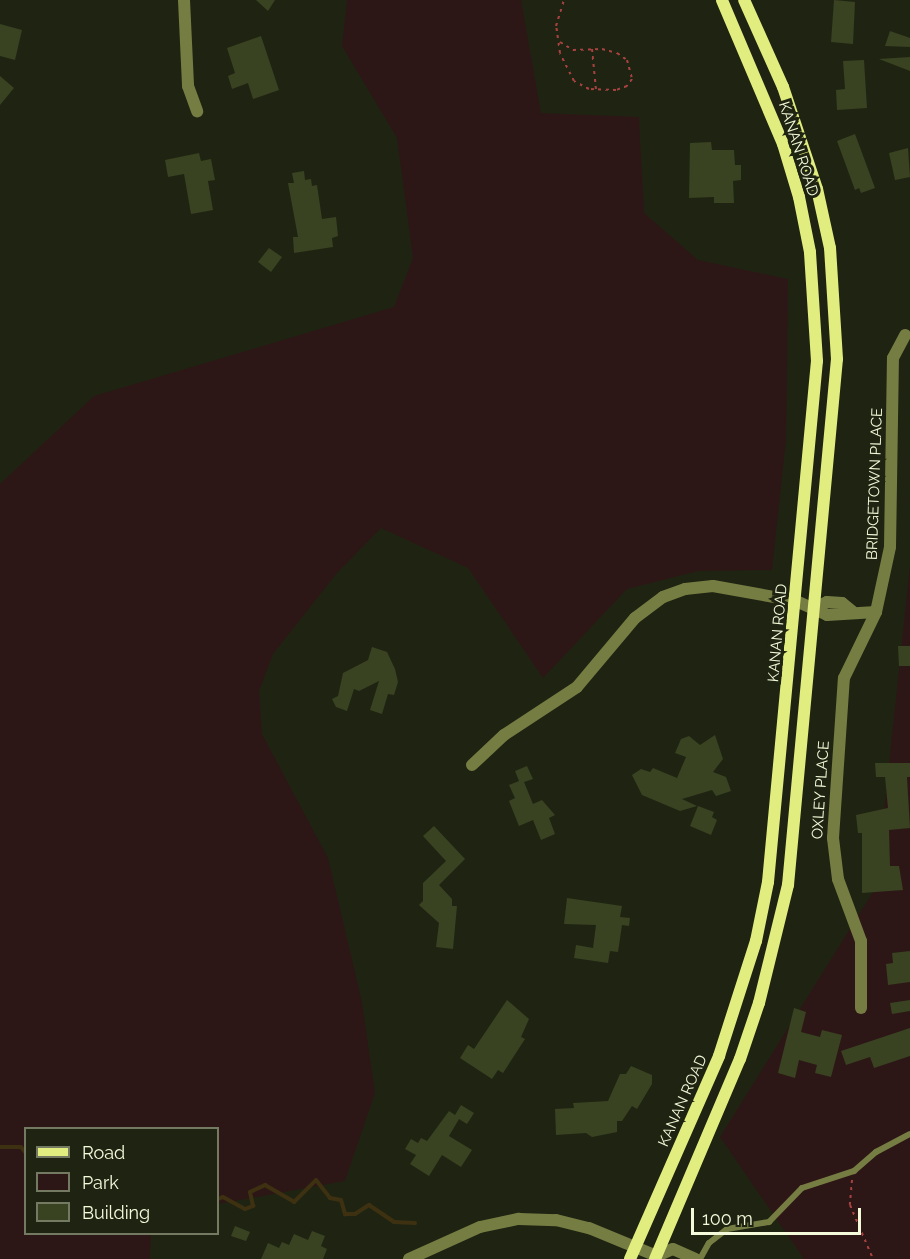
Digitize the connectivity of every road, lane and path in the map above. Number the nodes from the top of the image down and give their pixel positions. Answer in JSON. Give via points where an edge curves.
{"nodes":[{"id":1,"x":183,"y":0,"type":"edge"},
{"id":2,"x":564,"y":0,"type":"edge"},
{"id":3,"x":723,"y":0,"type":"edge"},
{"id":4,"x":744,"y":0,"type":"edge"},
{"id":5,"x":560,"y":42,"type":"junction"},
{"id":6,"x":592,"y":49,"type":"junction"},
{"id":7,"x":597,"y":90,"type":"junction"},
{"id":8,"x":197,"y":111,"type":"dead end"},
{"id":9,"x":905,"y":335,"type":"dead end"},
{"id":10,"x":796,"y":601,"type":"junction"},
{"id":11,"x":814,"y":608,"type":"junction"},
{"id":12,"x":876,"y":612,"type":"junction"},
{"id":13,"x":472,"y":765,"type":"dead end"},
{"id":14,"x":861,"y":1008,"type":"dead end"},
{"id":15,"x":910,"y":1134,"type":"edge"},
{"id":16,"x":854,"y":1171,"type":"junction"},
{"id":17,"x":635,"y":1247,"type":"junction"},
{"id":18,"x":657,"y":1258,"type":"edge"},
{"id":19,"x":409,"y":1259,"type":"edge"},
{"id":20,"x":630,"y":1259,"type":"edge"},
{"id":21,"x":695,"y":1259,"type":"edge"},
{"id":22,"x":700,"y":1259,"type":"edge"},
{"id":23,"x":873,"y":1259,"type":"edge"}],
"edges":[{"from":1,"to":8,"type":"street","via":[[188,86]]},
{"from":2,"to":5,"type":"path","via":[[556,26]]},
{"from":3,"to":10,"type":"main road","name":"KANAN ROAD","via":[[783,144],[810,252],[817,361]]},
{"from":4,"to":11,"type":"main road","name":"KANAN ROAD","via":[[802,137],[830,248],[837,359]]},
{"from":5,"to":6,"type":"path","via":[[573,50]]},
{"from":5,"to":7,"type":"path","via":[[560,53],[574,81]]},
{"from":6,"to":7,"type":"path"},
{"from":6,"to":7,"type":"path","via":[[618,53],[632,70],[627,86]]},
{"from":9,"to":12,"type":"street","name":"BRIDGETOWN PLACE","via":[[893,358],[890,547]]},
{"from":10,"to":11,"type":"street"},
{"from":10,"to":13,"type":"street","via":[[713,586],[685,589],[663,597],[635,618],[577,687],[504,735]]},
{"from":10,"to":17,"type":"main road","name":"KANAN ROAD","via":[[777,812],[756,940],[719,1056]]},
{"from":11,"to":12,"type":"street","via":[[827,615]]},
{"from":11,"to":18,"type":"main road","name":"KANAN ROAD","via":[[788,885],[775,944],[740,1059]]},
{"from":12,"to":14,"type":"street","name":"OXLEY PLACE","via":[[844,678],[832,838],[838,879],[861,941]]},
{"from":15,"to":16,"type":"lane","via":[[876,1152]]},
{"from":16,"to":22,"type":"lane","via":[[802,1188],[769,1222],[727,1228],[709,1243]]},
{"from":16,"to":23,"type":"path","via":[[850,1205]]},
{"from":17,"to":18,"type":"street"},
{"from":17,"to":19,"type":"street","via":[[590,1228],[556,1220],[519,1219],[480,1227]]},
{"from":17,"to":20,"type":"main road","name":"KANAN ROAD"},
{"from":18,"to":21,"type":"street","via":[[673,1249]]}]}
